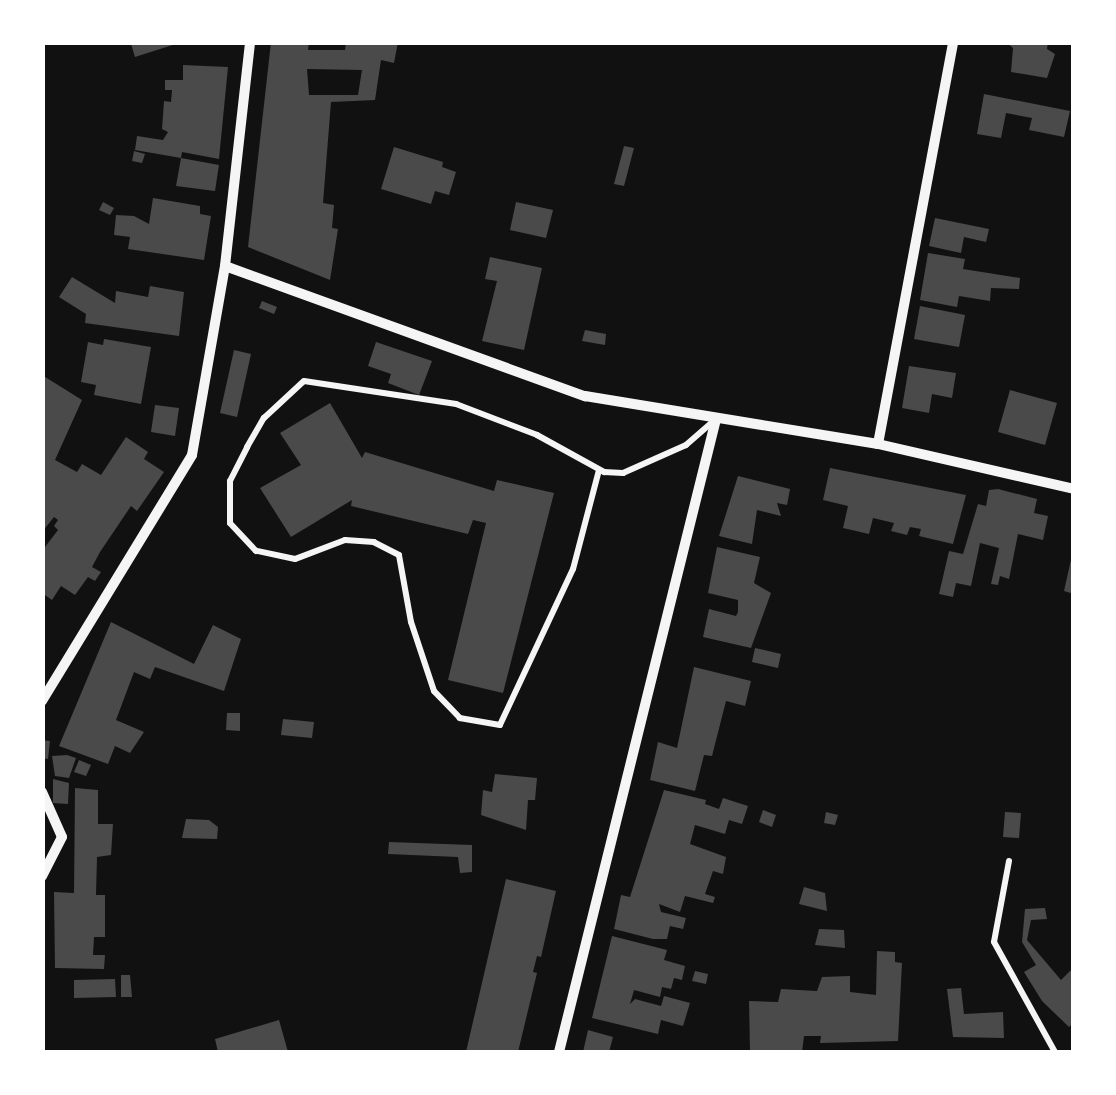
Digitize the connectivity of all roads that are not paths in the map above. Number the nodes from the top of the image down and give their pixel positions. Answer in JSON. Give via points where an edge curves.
{"nodes":[{"id":1,"x":953,"y":42,"type":"edge"},
{"id":2,"x":250,"y":43,"type":"edge"},
{"id":3,"x":225,"y":266,"type":"junction"},
{"id":4,"x":716,"y":419,"type":"junction"},
{"id":5,"x":878,"y":444,"type":"junction"},
{"id":6,"x":599,"y":470,"type":"junction"},
{"id":7,"x":1074,"y":490,"type":"edge"},
{"id":8,"x":42,"y":701,"type":"edge"},
{"id":9,"x":42,"y":792,"type":"edge"},
{"id":10,"x":1010,"y":862,"type":"dead end"},
{"id":11,"x":42,"y":876,"type":"edge"},
{"id":12,"x":559,"y":1052,"type":"edge"},
{"id":13,"x":1055,"y":1052,"type":"edge"}],
"edges":[{"from":1,"to":5,"type":"street"},
{"from":2,"to":3,"type":"street"},
{"from":3,"to":4,"type":"street","via":[[585,396]]},
{"from":3,"to":8,"type":"street","via":[[192,455]]},
{"from":4,"to":5,"type":"street"},
{"from":4,"to":6,"type":"lane","via":[[686,445],[623,473]]},
{"from":4,"to":12,"type":"street"},
{"from":5,"to":7,"type":"street"},
{"from":6,"to":6,"type":"lane","via":[[537,435],[456,404],[304,381],[264,418],[230,481],[230,524],[256,552],[294,558],[345,540],[374,542],[398,555],[434,691],[460,718],[500,724],[573,568]]},
{"from":9,"to":11,"type":"street","via":[[62,837]]},
{"from":10,"to":13,"type":"lane","via":[[994,942]]}]}
